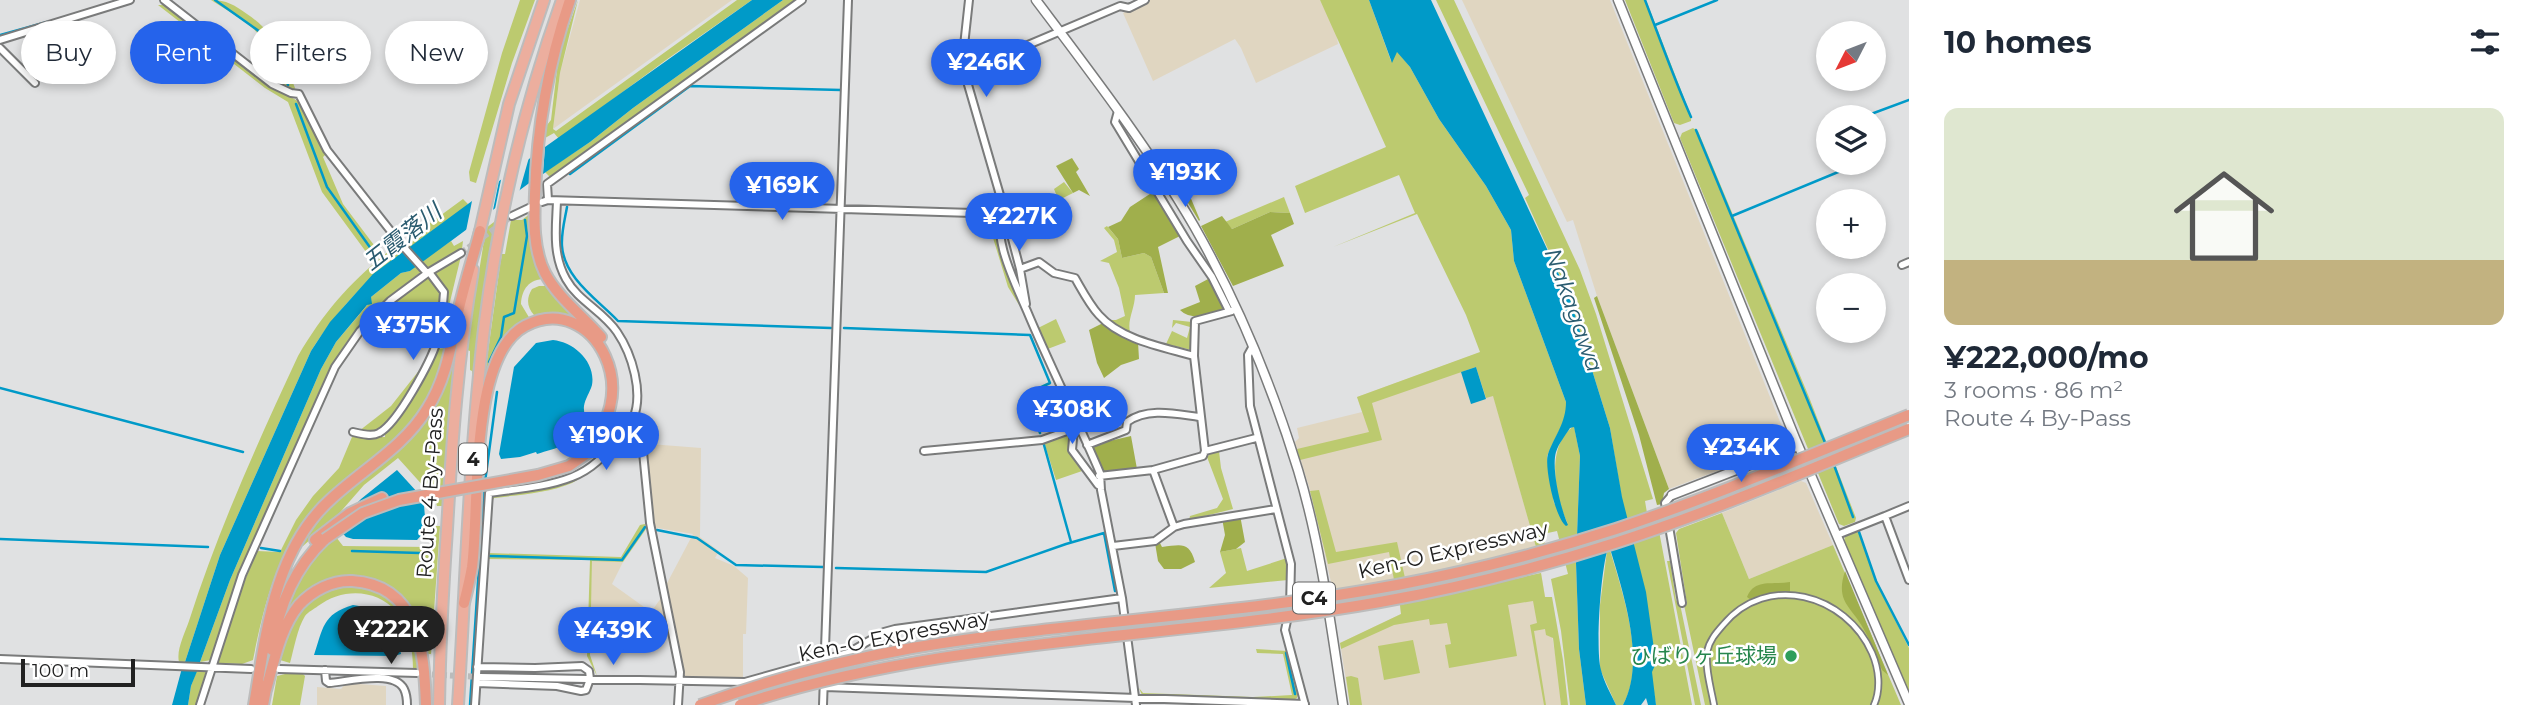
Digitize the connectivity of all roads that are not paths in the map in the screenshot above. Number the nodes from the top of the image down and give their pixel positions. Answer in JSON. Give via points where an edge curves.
{"nodes":[{"id":1,"x":130,"y":0,"type":"edge"},
{"id":2,"x":164,"y":0,"type":"edge"},
{"id":3,"x":544,"y":0,"type":"edge"},
{"id":4,"x":562,"y":0,"type":"edge"},
{"id":5,"x":570,"y":0,"type":"edge"},
{"id":6,"x":802,"y":0,"type":"edge"},
{"id":7,"x":848,"y":0,"type":"edge"},
{"id":8,"x":969,"y":0,"type":"edge"},
{"id":9,"x":1036,"y":0,"type":"edge"},
{"id":10,"x":1145,"y":0,"type":"edge"},
{"id":11,"x":1618,"y":0,"type":"edge"},
{"id":12,"x":1059,"y":31,"type":"junction"},
{"id":13,"x":0,"y":40,"type":"edge"},
{"id":14,"x":0,"y":48,"type":"edge"},
{"id":15,"x":21,"y":69,"type":"edge"},
{"id":16,"x":964,"y":72,"type":"junction"},
{"id":17,"x":542,"y":198,"type":"junction"},
{"id":18,"x":557,"y":201,"type":"junction"},
{"id":19,"x":531,"y":207,"type":"dead end"},
{"id":20,"x":841,"y":210,"type":"junction"},
{"id":21,"x":1001,"y":214,"type":"junction"},
{"id":22,"x":508,"y":215,"type":"junction"},
{"id":23,"x":480,"y":231,"type":"junction"},
{"id":24,"x":461,"y":253,"type":"tunnel mouth"},
{"id":25,"x":1020,"y":270,"type":"junction"},
{"id":26,"x":426,"y":271,"type":"junction"},
{"id":27,"x":1026,"y":309,"type":"junction"},
{"id":28,"x":1233,"y":310,"type":"junction"},
{"id":29,"x":1253,"y":346,"type":"junction"},
{"id":30,"x":1194,"y":356,"type":"junction"},
{"id":31,"x":1909,"y":415,"type":"edge"},
{"id":32,"x":1199,"y":417,"type":"junction"},
{"id":33,"x":611,"y":418,"type":"junction"},
{"id":34,"x":1076,"y":427,"type":"junction"},
{"id":35,"x":1909,"y":429,"type":"edge"},
{"id":36,"x":353,"y":432,"type":"dead end"},
{"id":37,"x":1256,"y":438,"type":"junction"},
{"id":38,"x":617,"y":441,"type":"junction"},
{"id":39,"x":1087,"y":445,"type":"junction"},
{"id":40,"x":1798,"y":446,"type":"junction"},
{"id":41,"x":924,"y":451,"type":"dead end"},
{"id":42,"x":1205,"y":451,"type":"junction"},
{"id":43,"x":1153,"y":470,"type":"junction"},
{"id":44,"x":1097,"y":476,"type":"junction"},
{"id":45,"x":1672,"y":495,"type":"joint"},
{"id":46,"x":1909,"y":506,"type":"edge"},
{"id":47,"x":1276,"y":509,"type":"junction"},
{"id":48,"x":1885,"y":516,"type":"junction"},
{"id":49,"x":1174,"y":527,"type":"junction"},
{"id":50,"x":1837,"y":535,"type":"junction"},
{"id":51,"x":324,"y":536,"type":"junction"},
{"id":52,"x":1113,"y":546,"type":"junction"},
{"id":53,"x":1909,"y":580,"type":"edge"},
{"id":54,"x":1122,"y":598,"type":"junction"},
{"id":55,"x":464,"y":603,"type":"junction"},
{"id":56,"x":1682,"y":604,"type":"dead end"},
{"id":57,"x":271,"y":614,"type":"junction"},
{"id":58,"x":826,"y":658,"type":"junction"},
{"id":59,"x":0,"y":659,"type":"edge"},
{"id":60,"x":208,"y":666,"type":"junction"},
{"id":61,"x":477,"y":667,"type":"junction"},
{"id":62,"x":251,"y":669,"type":"dead end"},
{"id":63,"x":279,"y":669,"type":"dead end"},
{"id":64,"x":325,"y":670,"type":"junction"},
{"id":65,"x":417,"y":673,"type":"tunnel mouth"},
{"id":66,"x":478,"y":680,"type":"junction"},
{"id":67,"x":590,"y":680,"type":"junction"},
{"id":68,"x":680,"y":683,"type":"junction"},
{"id":69,"x":825,"y":687,"type":"junction"},
{"id":70,"x":265,"y":690,"type":"junction"},
{"id":71,"x":1136,"y":701,"type":"edge"},
{"id":72,"x":1909,"y":704,"type":"edge"},
{"id":73,"x":200,"y":705,"type":"edge"},
{"id":74,"x":254,"y":705,"type":"edge"},
{"id":75,"x":263,"y":705,"type":"edge"},
{"id":76,"x":407,"y":705,"type":"edge"},
{"id":77,"x":426,"y":705,"type":"edge"},
{"id":78,"x":439,"y":705,"type":"edge"},
{"id":79,"x":458,"y":705,"type":"edge"},
{"id":80,"x":475,"y":705,"type":"edge"},
{"id":81,"x":676,"y":705,"type":"edge"},
{"id":82,"x":700,"y":705,"type":"edge"},
{"id":83,"x":740,"y":705,"type":"edge"},
{"id":84,"x":823,"y":705,"type":"edge"},
{"id":85,"x":1305,"y":705,"type":"edge"},
{"id":86,"x":1343,"y":705,"type":"edge"},
{"id":87,"x":1714,"y":705,"type":"edge"},
{"id":88,"x":1874,"y":705,"type":"edge"}],
"edges":[{"from":1,"to":13,"type":"street"},
{"from":2,"to":26,"type":"street","via":[[272,84],[299,94],[327,150]]},
{"from":3,"to":23,"type":"highway","name":"Route 4 By-Pass","number":"4","via":[[515,83]]},
{"from":4,"to":22,"type":"highway","name":"Route 4 By-Pass","number":"4","via":[[515,160]]},
{"from":5,"to":17,"type":"highway","via":[[547,75],[538,133]]},
{"from":6,"to":17,"type":"street","via":[[547,184]]},
{"from":7,"to":20,"type":"street"},
{"from":8,"to":16,"type":"street"},
{"from":9,"to":12,"type":"street"},
{"from":10,"to":12,"type":"street"},
{"from":11,"to":40,"type":"street"},
{"from":12,"to":16,"type":"street"},
{"from":12,"to":28,"type":"street","via":[[1147,152],[1187,216]]},
{"from":14,"to":15,"type":"street"},
{"from":16,"to":21,"type":"street","via":[[1001,199]]},
{"from":17,"to":18,"type":"street"},
{"from":17,"to":33,"type":"highway","via":[[537,248],[545,272],[560,295],[601,336],[614,358],[620,394]]},
{"from":18,"to":20,"type":"street"},
{"from":18,"to":38,"type":"street","via":[[556,251],[566,279],[617,332],[633,368],[635,411]]},
{"from":19,"to":22,"type":"street"},
{"from":20,"to":21,"type":"street"},
{"from":20,"to":58,"type":"street"},
{"from":21,"to":25,"type":"street"},
{"from":21,"to":27,"type":"street","via":[[998,230]]},
{"from":22,"to":55,"type":"highway","name":"Route 4 By-Pass","number":"4","via":[[490,286],[477,394]]},
{"from":23,"to":57,"type":"highway","via":[[447,366],[429,407],[399,444],[316,514],[288,559]]},
{"from":23,"to":78,"type":"highway","name":"Route 4 By-Pass","number":"4","via":[[460,354]]},
{"from":24,"to":26,"type":"street"},
{"from":25,"to":27,"type":"street"},
{"from":25,"to":30,"type":"street","via":[[1039,262],[1054,273],[1075,278],[1112,327]]},
{"from":26,"to":36,"type":"street","via":[[444,292],[431,356],[385,428],[371,435]]},
{"from":26,"to":60,"type":"street","via":[[360,331],[327,380],[242,575]]},
{"from":27,"to":34,"type":"street"},
{"from":28,"to":29,"type":"street"},
{"from":28,"to":30,"type":"street","via":[[1195,321]]},
{"from":29,"to":37,"type":"street","via":[[1248,355]]},
{"from":29,"to":86,"type":"street","via":[[1306,502]]},
{"from":30,"to":32,"type":"street"},
{"from":31,"to":82,"type":"highway","name":"Ken-O Expressway","number":"C4","bridge":true,"via":[[1618,528],[1474,569],[1308,599],[911,649],[793,676]]},
{"from":32,"to":39,"type":"street","via":[[1144,414],[1127,422],[1126,430]]},
{"from":32,"to":42,"type":"street"},
{"from":33,"to":51,"type":"highway","bridge":true,"via":[[596,447],[569,466],[391,502]]},
{"from":33,"to":55,"type":"highway","via":[[610,368],[596,341],[581,328],[559,320],[537,321],[518,331],[502,348],[486,397],[472,567]]},
{"from":34,"to":39,"type":"street"},
{"from":34,"to":41,"type":"street","via":[[1042,440]]},
{"from":34,"to":44,"type":"street","via":[[1072,450]]},
{"from":35,"to":83,"type":"highway","name":"Ken-O Expressway","number":"C4","bridge":true,"via":[[1639,535],[1452,588],[1312,613],[972,653],[846,676]]},
{"from":37,"to":42,"type":"street"},
{"from":37,"to":47,"type":"street"},
{"from":38,"to":61,"type":"street","via":[[602,458],[571,478],[489,494]]},
{"from":38,"to":68,"type":"street","via":[[642,442],[650,523]]},
{"from":39,"to":44,"type":"street"},
{"from":40,"to":45,"type":"street"},
{"from":40,"to":50,"type":"street"},
{"from":42,"to":43,"type":"street","via":[[1203,456]]},
{"from":43,"to":44,"type":"street"},
{"from":43,"to":49,"type":"street"},
{"from":44,"to":52,"type":"street"},
{"from":45,"to":56,"type":"street","via":[[1665,503]]},
{"from":46,"to":48,"type":"street"},
{"from":47,"to":49,"type":"street"},
{"from":47,"to":85,"type":"street","via":[[1291,564],[1285,630]]},
{"from":48,"to":50,"type":"street"},
{"from":48,"to":53,"type":"street"},
{"from":49,"to":52,"type":"street","via":[[1155,541]]},
{"from":50,"to":72,"type":"street"},
{"from":51,"to":57,"type":"highway","via":[[298,561]]},
{"from":51,"to":70,"type":"highway","via":[[285,596]]},
{"from":52,"to":54,"type":"street"},
{"from":54,"to":58,"type":"street","via":[[895,629],[855,651]]},
{"from":54,"to":71,"type":"street"},
{"from":55,"to":79,"type":"highway","name":"Route 4 By-Pass","number":"4"},
{"from":57,"to":74,"type":"highway"},
{"from":58,"to":68,"type":"street","via":[[745,682]]},
{"from":58,"to":69,"type":"street"},
{"from":59,"to":60,"type":"street"},
{"from":60,"to":62,"type":"street"},
{"from":60,"to":73,"type":"street"},
{"from":61,"to":66,"type":"street"},
{"from":61,"to":67,"type":"street","via":[[582,666],[588,669]]},
{"from":63,"to":64,"type":"street"},
{"from":64,"to":65,"type":"street"},
{"from":64,"to":76,"type":"street","via":[[329,684],[363,678],[396,681],[403,687]]},
{"from":66,"to":67,"type":"street"},
{"from":66,"to":67,"type":"street","via":[[581,691]]},
{"from":66,"to":80,"type":"street"},
{"from":67,"to":68,"type":"street"},
{"from":68,"to":81,"type":"street"},
{"from":69,"to":71,"type":"street"},
{"from":69,"to":84,"type":"street"},
{"from":70,"to":75,"type":"highway"},
{"from":70,"to":77,"type":"highway","via":[[281,640],[299,605],[328,585],[360,582],[386,590],[409,614],[421,650]]},
{"from":71,"to":85,"type":"street"},
{"from":87,"to":88,"type":"street","via":[[1706,655],[1715,634],[1755,601],[1797,596],[1840,611],[1866,639],[1879,679]]}]}
